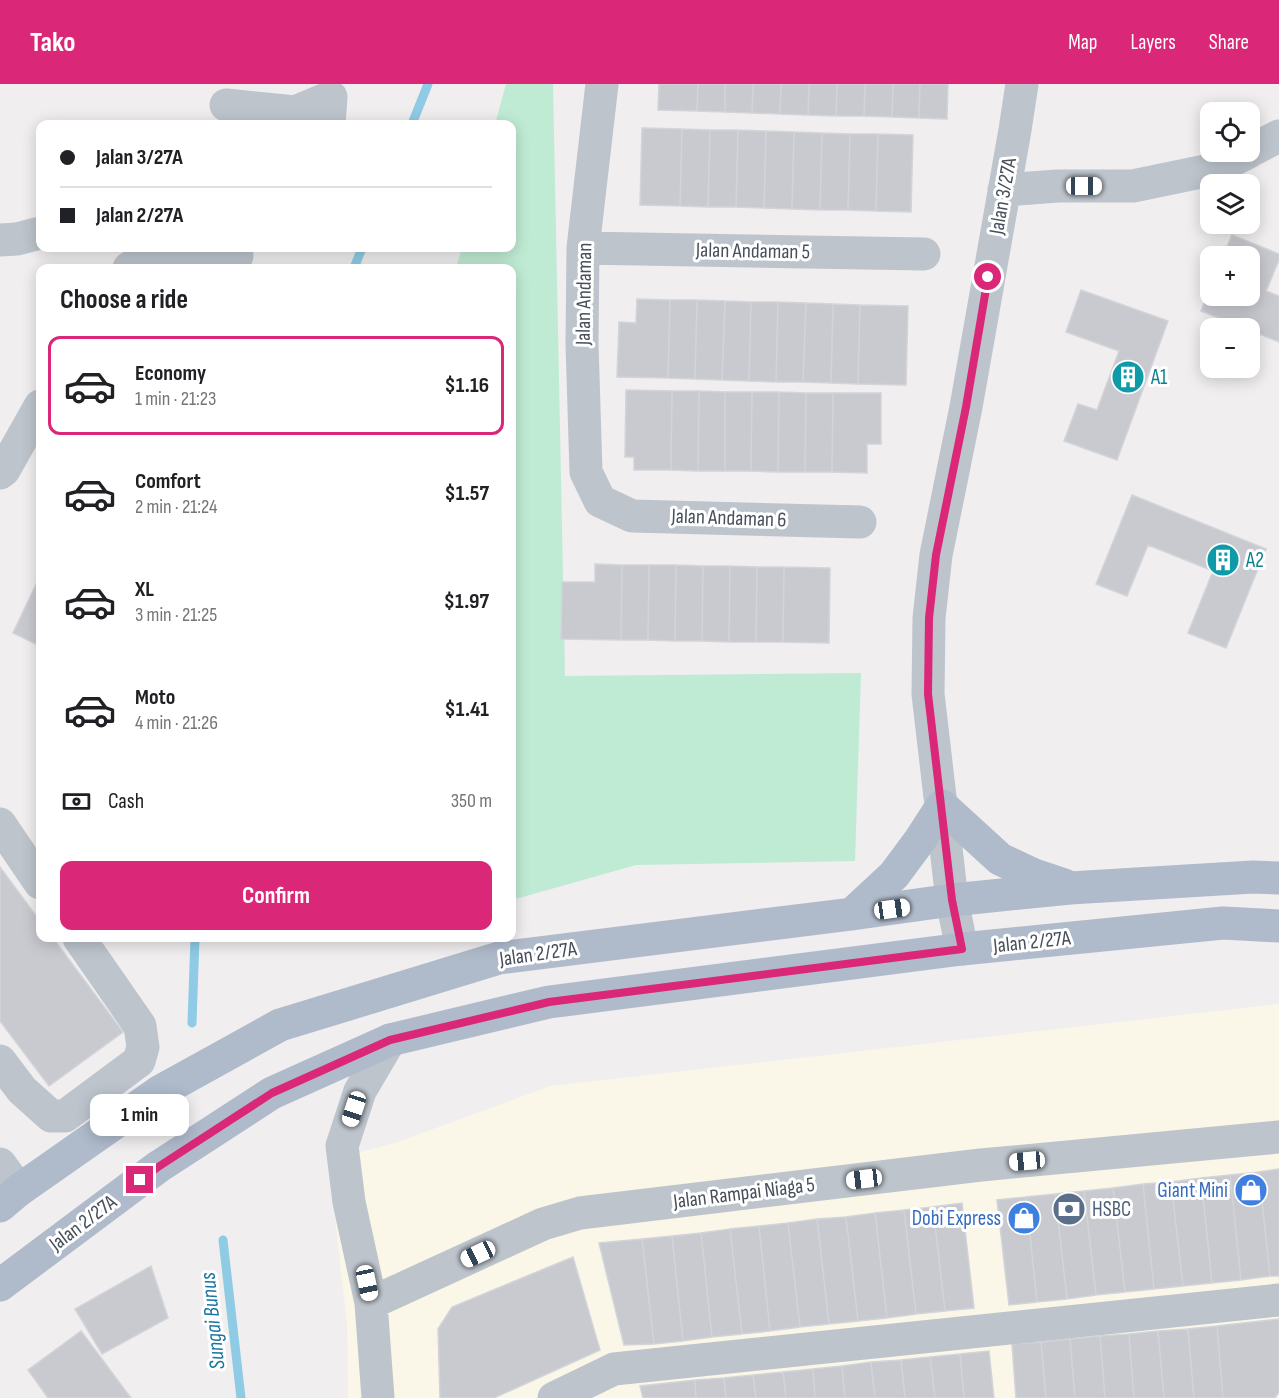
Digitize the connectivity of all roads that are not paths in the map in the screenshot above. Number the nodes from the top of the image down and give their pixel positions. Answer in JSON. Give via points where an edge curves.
{"nodes":[{"id":1,"x":603,"y":84,"type":"edge"},
{"id":2,"x":1022,"y":84,"type":"edge"},
{"id":3,"x":226,"y":105,"type":"edge"},
{"id":4,"x":328,"y":120,"type":"edge"},
{"id":5,"x":1279,"y":136,"type":"edge"},
{"id":6,"x":1260,"y":146,"type":"edge"},
{"id":7,"x":1228,"y":162,"type":"edge"},
{"id":8,"x":1004,"y":190,"type":"junction"},
{"id":9,"x":36,"y":234,"type":"edge"},
{"id":10,"x":0,"y":240,"type":"edge"},
{"id":11,"x":583,"y":248,"type":"junction"},
{"id":12,"x":236,"y":252,"type":"edge"},
{"id":13,"x":924,"y":254,"type":"dead end"},
{"id":14,"x":135,"y":264,"type":"edge"},
{"id":15,"x":36,"y":412,"type":"edge"},
{"id":16,"x":1,"y":465,"type":"edge"},
{"id":17,"x":600,"y":501,"type":"joint"},
{"id":18,"x":860,"y":522,"type":"dead end"},
{"id":19,"x":942,"y":806,"type":"junction"},
{"id":20,"x":0,"y":824,"type":"edge"},
{"id":21,"x":36,"y":877,"type":"edge"},
{"id":22,"x":1279,"y":878,"type":"edge"},
{"id":23,"x":1070,"y":888,"type":"junction"},
{"id":24,"x":952,"y":900,"type":"junction"},
{"id":25,"x":852,"y":914,"type":"junction"},
{"id":26,"x":1279,"y":926,"type":"edge"},
{"id":27,"x":82,"y":942,"type":"edge"},
{"id":28,"x":962,"y":949,"type":"junction"},
{"id":29,"x":390,"y":1040,"type":"junction"},
{"id":30,"x":0,"y":1061,"type":"edge"},
{"id":31,"x":1279,"y":1137,"type":"edge"},
{"id":32,"x":0,"y":1164,"type":"edge"},
{"id":33,"x":9,"y":1198,"type":"edge"},
{"id":34,"x":0,"y":1285,"type":"edge"},
{"id":35,"x":1279,"y":1300,"type":"edge"},
{"id":36,"x":371,"y":1303,"type":"junction"},
{"id":37,"x":378,"y":1398,"type":"edge"},
{"id":38,"x":554,"y":1398,"type":"edge"}],
"edges":[{"from":1,"to":11,"type":"street","name":"Jalan Andaman"},
{"from":2,"to":8,"type":"street","name":"Jalan 3/27A"},
{"from":3,"to":4,"type":"street","via":[[295,112],[331,97]]},
{"from":5,"to":6,"type":"street"},
{"from":7,"to":8,"type":"street","via":[[1215,169],[1133,186]]},
{"from":8,"to":19,"type":"street","name":"Jalan 3/27A","via":[[936,555],[929,618],[928,694]]},
{"from":9,"to":10,"type":"street"},
{"from":11,"to":13,"type":"street","name":"Jalan Andaman 5"},
{"from":11,"to":17,"type":"street","name":"Jalan Andaman","via":[[586,472]]},
{"from":12,"to":14,"type":"street","via":[[237,256],[149,255]]},
{"from":15,"to":16,"type":"street"},
{"from":17,"to":18,"type":"street","name":"Jalan Andaman 6","via":[[632,516]]},
{"from":19,"to":23,"type":"main road","via":[[1000,860]]},
{"from":19,"to":24,"type":"street","name":"Jalan 3/27A"},
{"from":19,"to":25,"type":"main road","via":[[894,874]]},
{"from":20,"to":21,"type":"street"},
{"from":22,"to":23,"type":"main road","name":"Jalan 2/27A"},
{"from":23,"to":24,"type":"main road","name":"Jalan 2/27A"},
{"from":24,"to":25,"type":"main road","name":"Jalan 2/27A"},
{"from":24,"to":28,"type":"street","name":"Jalan 3/27A"},
{"from":25,"to":33,"type":"main road","name":"Jalan 2/27A","via":[[499,958],[280,1025],[159,1092]]},
{"from":26,"to":28,"type":"main road","name":"Jalan 2/27A","via":[[1223,923]]},
{"from":27,"to":30,"type":"street","via":[[140,1026],[143,1047],[139,1061],[65,1116],[51,1116],[22,1090]]},
{"from":28,"to":29,"type":"main road","name":"Jalan 2/27A","via":[[549,1002]]},
{"from":29,"to":34,"type":"main road","name":"Jalan 2/27A","via":[[272,1093],[158,1167]]},
{"from":29,"to":36,"type":"street","via":[[360,1091],[342,1146],[349,1202]]},
{"from":31,"to":36,"type":"street","name":"Jalan Rampai Niaga 5","via":[[981,1166],[580,1213],[543,1224]]},
{"from":32,"to":33,"type":"street"},
{"from":35,"to":38,"type":"street","via":[[615,1369]]},
{"from":36,"to":37,"type":"street"}]}
